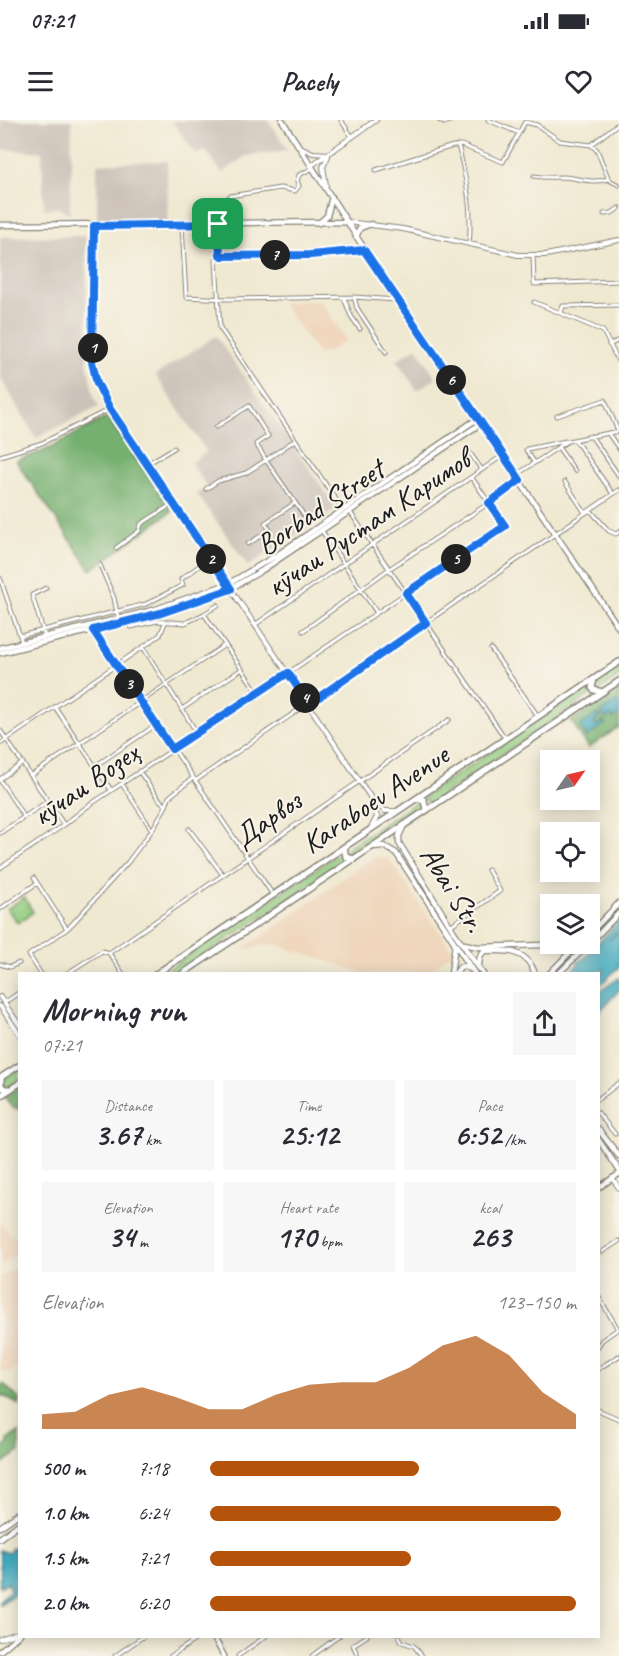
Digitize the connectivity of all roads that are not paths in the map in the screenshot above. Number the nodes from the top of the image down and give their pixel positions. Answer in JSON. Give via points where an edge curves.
{"nodes":[{"id":1,"x":282,"y":120,"type":"edge"},
{"id":2,"x":341,"y":120,"type":"edge"},
{"id":3,"x":376,"y":120,"type":"edge"},
{"id":4,"x":439,"y":120,"type":"edge"},
{"id":5,"x":452,"y":120,"type":"edge"},
{"id":6,"x":488,"y":120,"type":"edge"},
{"id":7,"x":525,"y":121,"type":"edge"},
{"id":8,"x":619,"y":123,"type":"edge"},
{"id":9,"x":519,"y":133,"type":"junction"},
{"id":10,"x":352,"y":137,"type":"junction"},
{"id":11,"x":458,"y":145,"type":"junction"},
{"id":12,"x":591,"y":145,"type":"junction"},
{"id":13,"x":300,"y":147,"type":"junction"},
{"id":14,"x":330,"y":153,"type":"junction"},
{"id":15,"x":313,"y":166,"type":"junction"},
{"id":16,"x":376,"y":170,"type":"dead end"},
{"id":17,"x":534,"y":176,"type":"dead end"},
{"id":18,"x":608,"y":179,"type":"junction"},
{"id":19,"x":619,"y":185,"type":"edge"},
{"id":20,"x":327,"y":189,"type":"junction"},
{"id":21,"x":332,"y":197,"type":"junction"},
{"id":22,"x":619,"y":208,"type":"edge"},
{"id":23,"x":604,"y":214,"type":"dead end"},
{"id":24,"x":346,"y":222,"type":"junction"},
{"id":25,"x":218,"y":224,"type":"junction"},
{"id":26,"x":227,"y":224,"type":"junction"},
{"id":27,"x":317,"y":224,"type":"junction"},
{"id":28,"x":371,"y":224,"type":"junction"},
{"id":29,"x":0,"y":225,"type":"edge"},
{"id":30,"x":182,"y":225,"type":"junction"},
{"id":31,"x":94,"y":226,"type":"junction"},
{"id":32,"x":356,"y":237,"type":"junction"},
{"id":33,"x":619,"y":240,"type":"edge"},
{"id":34,"x":469,"y":244,"type":"junction"},
{"id":35,"x":364,"y":250,"type":"junction"},
{"id":36,"x":533,"y":255,"type":"junction"},
{"id":37,"x":216,"y":259,"type":"dead end"},
{"id":38,"x":619,"y":281,"type":"edge"},
{"id":39,"x":354,"y":297,"type":"junction"},
{"id":40,"x":344,"y":298,"type":"junction"},
{"id":41,"x":217,"y":299,"type":"junction"},
{"id":42,"x":397,"y":300,"type":"junction"},
{"id":43,"x":534,"y":302,"type":"dead end"},
{"id":44,"x":619,"y":304,"type":"edge"},
{"id":45,"x":561,"y":312,"type":"junction"},
{"id":46,"x":360,"y":330,"type":"dead end"},
{"id":47,"x":619,"y":340,"type":"edge"},
{"id":48,"x":609,"y":345,"type":"junction"},
{"id":49,"x":386,"y":352,"type":"dead end"},
{"id":50,"x":619,"y":363,"type":"edge"},
{"id":51,"x":110,"y":409,"type":"junction"},
{"id":52,"x":557,"y":416,"type":"dead end"},
{"id":53,"x":479,"y":421,"type":"junction"},
{"id":54,"x":216,"y":427,"type":"dead end"},
{"id":55,"x":618,"y":431,"type":"edge"},
{"id":56,"x":608,"y":433,"type":"junction"},
{"id":57,"x":591,"y":436,"type":"junction"},
{"id":58,"x":295,"y":440,"type":"junction"},
{"id":59,"x":575,"y":440,"type":"junction"},
{"id":60,"x":568,"y":441,"type":"junction"},
{"id":61,"x":558,"y":447,"type":"junction"},
{"id":62,"x":174,"y":448,"type":"dead end"},
{"id":63,"x":619,"y":449,"type":"edge"},
{"id":64,"x":470,"y":453,"type":"dead end"},
{"id":65,"x":0,"y":456,"type":"edge"},
{"id":66,"x":503,"y":456,"type":"junction"},
{"id":67,"x":266,"y":460,"type":"junction"},
{"id":68,"x":534,"y":462,"type":"junction"},
{"id":69,"x":147,"y":464,"type":"junction"},
{"id":70,"x":482,"y":470,"type":"junction"},
{"id":71,"x":575,"y":471,"type":"dead end"},
{"id":72,"x":516,"y":475,"type":"junction"},
{"id":73,"x":619,"y":476,"type":"edge"},
{"id":74,"x":472,"y":478,"type":"junction"},
{"id":75,"x":520,"y":480,"type":"junction"},
{"id":76,"x":565,"y":482,"type":"dead end"},
{"id":77,"x":206,"y":489,"type":"dead end"},
{"id":78,"x":619,"y":489,"type":"edge"},
{"id":79,"x":613,"y":494,"type":"junction"},
{"id":80,"x":174,"y":503,"type":"junction"},
{"id":81,"x":295,"y":503,"type":"junction"},
{"id":82,"x":489,"y":503,"type":"junction"},
{"id":83,"x":343,"y":510,"type":"junction"},
{"id":84,"x":590,"y":510,"type":"junction"},
{"id":85,"x":350,"y":512,"type":"junction"},
{"id":86,"x":585,"y":514,"type":"junction"},
{"id":87,"x":304,"y":517,"type":"dead end"},
{"id":88,"x":322,"y":531,"type":"junction"},
{"id":89,"x":619,"y":532,"type":"edge"},
{"id":90,"x":556,"y":534,"type":"junction"},
{"id":91,"x":248,"y":544,"type":"dead end"},
{"id":92,"x":372,"y":544,"type":"junction"},
{"id":93,"x":116,"y":548,"type":"dead end"},
{"id":94,"x":202,"y":564,"type":"dead end"},
{"id":95,"x":344,"y":564,"type":"junction"},
{"id":96,"x":100,"y":566,"type":"dead end"},
{"id":97,"x":390,"y":569,"type":"junction"},
{"id":98,"x":0,"y":578,"type":"edge"},
{"id":99,"x":230,"y":587,"type":"junction"},
{"id":100,"x":46,"y":588,"type":"dead end"},
{"id":101,"x":361,"y":589,"type":"junction"},
{"id":102,"x":406,"y":593,"type":"junction"},
{"id":103,"x":6,"y":596,"type":"junction"},
{"id":104,"x":0,"y":598,"type":"edge"},
{"id":105,"x":218,"y":604,"type":"dead end"},
{"id":106,"x":377,"y":613,"type":"junction"},
{"id":107,"x":204,"y":614,"type":"junction"},
{"id":108,"x":118,"y":615,"type":"junction"},
{"id":109,"x":165,"y":623,"type":"junction"},
{"id":110,"x":426,"y":623,"type":"junction"},
{"id":111,"x":256,"y":624,"type":"junction"},
{"id":112,"x":92,"y":627,"type":"junction"},
{"id":113,"x":131,"y":627,"type":"dead end"},
{"id":114,"x":619,"y":627,"type":"edge"},
{"id":115,"x":43,"y":630,"type":"junction"},
{"id":116,"x":303,"y":631,"type":"dead end"},
{"id":117,"x":20,"y":636,"type":"junction"},
{"id":118,"x":45,"y":637,"type":"junction"},
{"id":119,"x":22,"y":642,"type":"junction"},
{"id":120,"x":225,"y":645,"type":"junction"},
{"id":121,"x":143,"y":647,"type":"junction"},
{"id":122,"x":0,"y":648,"type":"edge"},
{"id":123,"x":491,"y":649,"type":"dead end"},
{"id":124,"x":0,"y":653,"type":"edge"},
{"id":125,"x":619,"y":662,"type":"edge"},
{"id":126,"x":116,"y":665,"type":"junction"},
{"id":127,"x":242,"y":669,"type":"junction"},
{"id":128,"x":288,"y":673,"type":"junction"},
{"id":129,"x":594,"y":679,"type":"junction"},
{"id":130,"x":619,"y":681,"type":"edge"},
{"id":131,"x":166,"y":685,"type":"junction"},
{"id":132,"x":603,"y":692,"type":"junction"},
{"id":133,"x":258,"y":693,"type":"junction"},
{"id":134,"x":140,"y":701,"type":"junction"},
{"id":135,"x":309,"y":704,"type":"junction"},
{"id":136,"x":56,"y":706,"type":"junction"},
{"id":137,"x":182,"y":709,"type":"junction"},
{"id":138,"x":538,"y":716,"type":"junction"},
{"id":139,"x":449,"y":720,"type":"dead end"},
{"id":140,"x":156,"y":725,"type":"junction"},
{"id":141,"x":0,"y":730,"type":"edge"},
{"id":142,"x":197,"y":733,"type":"junction"},
{"id":143,"x":506,"y":738,"type":"junction"},
{"id":144,"x":6,"y":740,"type":"junction"},
{"id":145,"x":79,"y":742,"type":"junction"},
{"id":146,"x":0,"y":744,"type":"edge"},
{"id":147,"x":172,"y":749,"type":"junction"},
{"id":148,"x":23,"y":763,"type":"junction"},
{"id":149,"x":95,"y":766,"type":"junction"},
{"id":150,"x":140,"y":771,"type":"junction"},
{"id":151,"x":32,"y":775,"type":"junction"},
{"id":152,"x":194,"y":779,"type":"junction"},
{"id":153,"x":0,"y":780,"type":"edge"},
{"id":154,"x":360,"y":780,"type":"junction"},
{"id":155,"x":122,"y":784,"type":"junction"},
{"id":156,"x":112,"y":790,"type":"junction"},
{"id":157,"x":417,"y":798,"type":"junction"},
{"id":158,"x":48,"y":801,"type":"junction"},
{"id":159,"x":373,"y":801,"type":"junction"},
{"id":160,"x":166,"y":806,"type":"junction"},
{"id":161,"x":426,"y":810,"type":"junction"},
{"id":162,"x":397,"y":811,"type":"junction"},
{"id":163,"x":24,"y":817,"type":"junction"},
{"id":164,"x":64,"y":825,"type":"junction"},
{"id":165,"x":404,"y":825,"type":"junction"},
{"id":166,"x":189,"y":829,"type":"dead end"},
{"id":167,"x":152,"y":830,"type":"junction"},
{"id":168,"x":370,"y":830,"type":"junction"},
{"id":169,"x":0,"y":833,"type":"edge"},
{"id":170,"x":344,"y":847,"type":"junction"},
{"id":171,"x":372,"y":847,"type":"junction"},
{"id":172,"x":249,"y":858,"type":"junction"},
{"id":173,"x":354,"y":859,"type":"junction"},
{"id":174,"x":0,"y":868,"type":"edge"},
{"id":175,"x":488,"y":870,"type":"dead end"},
{"id":176,"x":223,"y":876,"type":"junction"},
{"id":177,"x":34,"y":878,"type":"dead end"},
{"id":178,"x":37,"y":883,"type":"junction"},
{"id":179,"x":273,"y":895,"type":"junction"},
{"id":180,"x":619,"y":903,"type":"edge"},
{"id":181,"x":0,"y":909,"type":"edge"},
{"id":182,"x":619,"y":913,"type":"edge"},
{"id":183,"x":600,"y":923,"type":"edge"},
{"id":184,"x":450,"y":926,"type":"junction"},
{"id":185,"x":67,"y":929,"type":"junction"},
{"id":186,"x":600,"y":932,"type":"edge"},
{"id":187,"x":461,"y":942,"type":"junction"},
{"id":188,"x":455,"y":944,"type":"junction"},
{"id":189,"x":540,"y":946,"type":"edge"},
{"id":190,"x":109,"y":953,"type":"junction"},
{"id":191,"x":569,"y":954,"type":"edge"},
{"id":192,"x":578,"y":954,"type":"edge"},
{"id":193,"x":19,"y":963,"type":"dead end"},
{"id":194,"x":0,"y":964,"type":"edge"},
{"id":195,"x":479,"y":968,"type":"junction"},
{"id":196,"x":40,"y":972,"type":"edge"},
{"id":197,"x":69,"y":972,"type":"edge"},
{"id":198,"x":122,"y":972,"type":"edge"},
{"id":199,"x":159,"y":972,"type":"edge"},
{"id":200,"x":185,"y":972,"type":"edge"},
{"id":201,"x":451,"y":972,"type":"edge"},
{"id":202,"x":456,"y":972,"type":"edge"},
{"id":203,"x":474,"y":972,"type":"edge"},
{"id":204,"x":482,"y":972,"type":"edge"},
{"id":205,"x":534,"y":972,"type":"edge"},
{"id":206,"x":551,"y":972,"type":"edge"},
{"id":207,"x":560,"y":972,"type":"edge"},
{"id":208,"x":18,"y":994,"type":"edge"},
{"id":209,"x":0,"y":997,"type":"edge"},
{"id":210,"x":1,"y":1005,"type":"edge"},
{"id":211,"x":18,"y":1024,"type":"edge"},
{"id":212,"x":18,"y":1032,"type":"edge"},
{"id":213,"x":18,"y":1066,"type":"edge"},
{"id":214,"x":0,"y":1078,"type":"edge"},
{"id":215,"x":18,"y":1084,"type":"edge"},
{"id":216,"x":618,"y":1086,"type":"edge"},
{"id":217,"x":10,"y":1089,"type":"junction"},
{"id":218,"x":0,"y":1096,"type":"edge"},
{"id":219,"x":600,"y":1098,"type":"edge"},
{"id":220,"x":600,"y":1115,"type":"edge"},
{"id":221,"x":600,"y":1132,"type":"edge"},
{"id":222,"x":615,"y":1134,"type":"dead end"},
{"id":223,"x":600,"y":1142,"type":"edge"},
{"id":224,"x":619,"y":1156,"type":"edge"},
{"id":225,"x":619,"y":1172,"type":"edge"},
{"id":226,"x":612,"y":1178,"type":"junction"},
{"id":227,"x":600,"y":1187,"type":"edge"},
{"id":228,"x":619,"y":1188,"type":"edge"},
{"id":229,"x":619,"y":1241,"type":"edge"},
{"id":230,"x":602,"y":1252,"type":"dead end"},
{"id":231,"x":600,"y":1299,"type":"edge"},
{"id":232,"x":600,"y":1343,"type":"edge"},
{"id":233,"x":619,"y":1356,"type":"edge"},
{"id":234,"x":600,"y":1369,"type":"edge"},
{"id":235,"x":600,"y":1411,"type":"edge"},
{"id":236,"x":619,"y":1419,"type":"edge"},
{"id":237,"x":18,"y":1514,"type":"edge"},
{"id":238,"x":18,"y":1524,"type":"edge"},
{"id":239,"x":0,"y":1527,"type":"edge"},
{"id":240,"x":0,"y":1538,"type":"edge"},
{"id":241,"x":18,"y":1634,"type":"edge"},
{"id":242,"x":18,"y":1635,"type":"edge"},
{"id":243,"x":141,"y":1638,"type":"edge"},
{"id":244,"x":198,"y":1638,"type":"edge"},
{"id":245,"x":214,"y":1638,"type":"edge"},
{"id":246,"x":263,"y":1638,"type":"edge"},
{"id":247,"x":336,"y":1638,"type":"edge"},
{"id":248,"x":364,"y":1638,"type":"edge"},
{"id":249,"x":400,"y":1638,"type":"edge"},
{"id":250,"x":0,"y":1639,"type":"edge"},
{"id":251,"x":0,"y":1651,"type":"edge"},
{"id":252,"x":5,"y":1656,"type":"edge"},
{"id":253,"x":115,"y":1656,"type":"edge"},
{"id":254,"x":171,"y":1656,"type":"edge"},
{"id":255,"x":224,"y":1656,"type":"edge"},
{"id":256,"x":238,"y":1656,"type":"edge"},
{"id":257,"x":312,"y":1656,"type":"edge"},
{"id":258,"x":358,"y":1656,"type":"edge"},
{"id":259,"x":422,"y":1656,"type":"edge"}],
"edges":[{"from":1,"to":13,"type":"main road"},
{"from":2,"to":10,"type":"street"},
{"from":3,"to":10,"type":"street"},
{"from":4,"to":5,"type":"street"},
{"from":6,"to":9,"type":"street"},
{"from":7,"to":9,"type":"street"},
{"from":7,"to":12,"type":"street","via":[[560,141]]},
{"from":8,"to":12,"type":"street"},
{"from":9,"to":11,"type":"street","via":[[503,162]]},
{"from":10,"to":14,"type":"street"},
{"from":11,"to":16,"type":"street"},
{"from":11,"to":34,"type":"street","via":[[470,199]]},
{"from":12,"to":18,"type":"street"},
{"from":13,"to":14,"type":"street","via":[[313,153]]},
{"from":13,"to":15,"type":"main road"},
{"from":14,"to":15,"type":"street"},
{"from":14,"to":20,"type":"street","via":[[322,175]]},
{"from":15,"to":20,"type":"main road"},
{"from":15,"to":26,"type":"street","via":[[299,175],[295,191],[280,189],[230,196],[226,200]]},
{"from":17,"to":18,"type":"street","via":[[599,182]]},
{"from":18,"to":19,"type":"street"},
{"from":20,"to":21,"type":"main road"},
{"from":21,"to":24,"type":"main road"},
{"from":21,"to":27,"type":"main road","via":[[327,216]]},
{"from":22,"to":23,"type":"street"},
{"from":24,"to":27,"type":"main road"},
{"from":24,"to":28,"type":"street"},
{"from":24,"to":32,"type":"main road"},
{"from":25,"to":26,"type":"main road"},
{"from":25,"to":30,"type":"main road"},
{"from":25,"to":35,"type":"street","via":[[222,256]]},
{"from":26,"to":27,"type":"main road"},
{"from":28,"to":32,"type":"main road","via":[[360,228]]},
{"from":28,"to":34,"type":"street"},
{"from":29,"to":31,"type":"main road"},
{"from":30,"to":31,"type":"main road"},
{"from":30,"to":41,"type":"street","via":[[185,296]]},
{"from":31,"to":51,"type":"street","via":[[92,362]]},
{"from":32,"to":35,"type":"main road"},
{"from":33,"to":36,"type":"street"},
{"from":34,"to":36,"type":"street"},
{"from":35,"to":42,"type":"main road"},
{"from":36,"to":38,"type":"street","via":[[534,284]]},
{"from":37,"to":41,"type":"street"},
{"from":39,"to":40,"type":"street"},
{"from":39,"to":42,"type":"street"},
{"from":39,"to":49,"type":"street"},
{"from":40,"to":41,"type":"street"},
{"from":40,"to":46,"type":"street"},
{"from":41,"to":58,"type":"street","via":[[220,328]]},
{"from":42,"to":53,"type":"main road"},
{"from":43,"to":45,"type":"street"},
{"from":44,"to":45,"type":"street","via":[[563,306]]},
{"from":45,"to":48,"type":"street","via":[[603,332]]},
{"from":47,"to":48,"type":"street"},
{"from":48,"to":50,"type":"street"},
{"from":51,"to":65,"type":"street","via":[[42,443]]},
{"from":51,"to":69,"type":"street"},
{"from":52,"to":55,"type":"street","via":[[605,400]]},
{"from":53,"to":66,"type":"main road"},
{"from":53,"to":83,"type":"main road","name":"Borbad Street"},
{"from":53,"to":85,"type":"main road","name":"Borbad Street"},
{"from":54,"to":67,"type":"street","via":[[249,406],[268,436],[256,444]]},
{"from":55,"to":56,"type":"street"},
{"from":56,"to":57,"type":"street"},
{"from":56,"to":63,"type":"street"},
{"from":57,"to":59,"type":"street"},
{"from":57,"to":73,"type":"street"},
{"from":58,"to":67,"type":"street"},
{"from":58,"to":83,"type":"street"},
{"from":59,"to":60,"type":"street"},
{"from":59,"to":79,"type":"street"},
{"from":60,"to":61,"type":"street"},
{"from":60,"to":68,"type":"street","via":[[527,449]]},
{"from":61,"to":68,"type":"street"},
{"from":61,"to":71,"type":"street"},
{"from":62,"to":69,"type":"street"},
{"from":64,"to":70,"type":"street"},
{"from":66,"to":70,"type":"street","name":"кӯчаи Рустам Каримов"},
{"from":66,"to":72,"type":"main road"},
{"from":67,"to":77,"type":"street","via":[[246,473]]},
{"from":67,"to":81,"type":"street"},
{"from":68,"to":72,"type":"street"},
{"from":69,"to":80,"type":"street"},
{"from":70,"to":74,"type":"street","name":"кӯчаи Рустам Каримов"},
{"from":72,"to":75,"type":"main road"},
{"from":74,"to":82,"type":"street","name":"кӯчаи Возеҳ"},
{"from":74,"to":92,"type":"street","name":"кӯчаи Рустам Каримов"},
{"from":75,"to":82,"type":"street"},
{"from":75,"to":90,"type":"main road"},
{"from":76,"to":86,"type":"street"},
{"from":78,"to":79,"type":"street"},
{"from":79,"to":84,"type":"street"},
{"from":80,"to":93,"type":"street","via":[[141,524],[139,531]]},
{"from":80,"to":99,"type":"street"},
{"from":81,"to":87,"type":"street"},
{"from":81,"to":91,"type":"street","via":[[265,523],[270,530]]},
{"from":82,"to":97,"type":"street"},
{"from":82,"to":102,"type":"street","name":"кӯчаи Возеҳ","via":[[505,526]]},
{"from":83,"to":99,"type":"main road","name":"Borbad Street"},
{"from":84,"to":86,"type":"street"},
{"from":84,"to":89,"type":"street","via":[[609,531]]},
{"from":85,"to":88,"type":"main road","name":"Borbad Street"},
{"from":85,"to":92,"type":"street"},
{"from":86,"to":90,"type":"street"},
{"from":88,"to":95,"type":"street"},
{"from":88,"to":99,"type":"main road","name":"Borbad Street"},
{"from":90,"to":110,"type":"street"},
{"from":90,"to":114,"type":"main road"},
{"from":92,"to":95,"type":"street","name":"кӯчаи Рустам Каримов"},
{"from":92,"to":97,"type":"street"},
{"from":94,"to":108,"type":"street","via":[[181,579],[183,585]]},
{"from":95,"to":101,"type":"street"},
{"from":95,"to":111,"type":"street","name":"кӯчаи Рустам Каримов"},
{"from":96,"to":108,"type":"street"},
{"from":97,"to":101,"type":"street"},
{"from":97,"to":102,"type":"street"},
{"from":98,"to":103,"type":"street"},
{"from":99,"to":108,"type":"main road","name":"Borbad Street","via":[[153,610]]},
{"from":99,"to":111,"type":"street"},
{"from":99,"to":112,"type":"main road","name":"Borbad Street","via":[[161,613]]},
{"from":100,"to":115,"type":"street","via":[[32,595]]},
{"from":101,"to":106,"type":"street"},
{"from":101,"to":116,"type":"street"},
{"from":102,"to":106,"type":"street","name":"кӯчаи Возеҳ"},
{"from":102,"to":110,"type":"street"},
{"from":103,"to":104,"type":"street"},
{"from":103,"to":117,"type":"street"},
{"from":105,"to":107,"type":"street"},
{"from":106,"to":128,"type":"street","name":"кӯчаи Возеҳ"},
{"from":107,"to":109,"type":"street","via":[[184,623]]},
{"from":107,"to":120,"type":"street"},
{"from":108,"to":112,"type":"main road","name":"Borbad Street"},
{"from":108,"to":115,"type":"street"},
{"from":109,"to":113,"type":"street"},
{"from":109,"to":121,"type":"street","via":[[160,635]]},
{"from":110,"to":135,"type":"street"},
{"from":110,"to":143,"type":"street"},
{"from":111,"to":128,"type":"street"},
{"from":112,"to":118,"type":"main road","name":"Borbad Street"},
{"from":112,"to":124,"type":"main road","name":"Borbad Street"},
{"from":112,"to":126,"type":"street"},
{"from":115,"to":117,"type":"street"},
{"from":115,"to":118,"type":"street"},
{"from":117,"to":119,"type":"street"},
{"from":118,"to":119,"type":"main road","name":"Borbad Street"},
{"from":119,"to":122,"type":"main road","name":"Borbad Street"},
{"from":120,"to":127,"type":"street"},
{"from":120,"to":131,"type":"street"},
{"from":121,"to":126,"type":"street"},
{"from":121,"to":131,"type":"street"},
{"from":123,"to":138,"type":"street"},
{"from":125,"to":129,"type":"highway","name":"Karaboev Avenue"},
{"from":126,"to":134,"type":"street"},
{"from":126,"to":136,"type":"street"},
{"from":127,"to":133,"type":"street"},
{"from":127,"to":137,"type":"street"},
{"from":128,"to":133,"type":"street","name":"кӯчаи Возеҳ"},
{"from":128,"to":135,"type":"street"},
{"from":129,"to":132,"type":"highway","via":[[592,688]]},
{"from":129,"to":138,"type":"highway","name":"Karaboev Avenue"},
{"from":130,"to":132,"type":"highway","name":"Karaboev Avenue"},
{"from":131,"to":134,"type":"street"},
{"from":131,"to":137,"type":"street"},
{"from":132,"to":161,"type":"highway","name":"Karaboev Avenue"},
{"from":133,"to":142,"type":"street","name":"кӯчаи Возеҳ"},
{"from":134,"to":140,"type":"street"},
{"from":134,"to":145,"type":"street"},
{"from":135,"to":152,"type":"street"},
{"from":135,"to":154,"type":"street"},
{"from":136,"to":144,"type":"street"},
{"from":136,"to":145,"type":"street"},
{"from":137,"to":142,"type":"street"},
{"from":138,"to":143,"type":"highway","name":"Karaboev Avenue"},
{"from":139,"to":154,"type":"street","name":"Дарвоз"},
{"from":140,"to":147,"type":"street"},
{"from":140,"to":149,"type":"street"},
{"from":141,"to":144,"type":"street"},
{"from":142,"to":147,"type":"street","name":"кӯчаи Возеҳ"},
{"from":143,"to":157,"type":"highway","name":"Karaboev Avenue"},
{"from":144,"to":146,"type":"street"},
{"from":144,"to":148,"type":"street"},
{"from":145,"to":149,"type":"street"},
{"from":145,"to":151,"type":"street"},
{"from":147,"to":150,"type":"street","name":"кӯчаи Возеҳ"},
{"from":147,"to":152,"type":"street"},
{"from":148,"to":151,"type":"street"},
{"from":148,"to":153,"type":"street"},
{"from":149,"to":156,"type":"street"},
{"from":150,"to":155,"type":"street","name":"кӯчаи Возеҳ"},
{"from":150,"to":160,"type":"street"},
{"from":151,"to":158,"type":"street"},
{"from":152,"to":160,"type":"street","via":[[170,797]]},
{"from":152,"to":172,"type":"street"},
{"from":153,"to":163,"type":"street"},
{"from":154,"to":159,"type":"street"},
{"from":154,"to":172,"type":"street","name":"Дарвоз"},
{"from":155,"to":156,"type":"street","name":"кӯчаи Возеҳ"},
{"from":155,"to":167,"type":"street"},
{"from":156,"to":164,"type":"street","name":"кӯчаи Возеҳ"},
{"from":157,"to":161,"type":"highway","via":[[424,800]]},
{"from":157,"to":162,"type":"highway","name":"Karaboev Avenue"},
{"from":158,"to":163,"type":"street"},
{"from":158,"to":164,"type":"street"},
{"from":159,"to":162,"type":"street","via":[[385,811]]},
{"from":159,"to":168,"type":"street","via":[[377,817]]},
{"from":160,"to":167,"type":"street"},
{"from":161,"to":165,"type":"highway","name":"Karaboev Avenue"},
{"from":162,"to":168,"type":"highway","name":"Karaboev Avenue"},
{"from":163,"to":169,"type":"street"},
{"from":164,"to":174,"type":"street","name":"кӯчаи Возеҳ"},
{"from":165,"to":171,"type":"highway","name":"Karaboev Avenue"},
{"from":165,"to":184,"type":"main road","name":"Abai Str.","via":[[399,843]]},
{"from":166,"to":176,"type":"street"},
{"from":167,"to":185,"type":"street"},
{"from":168,"to":170,"type":"highway","name":"Karaboev Avenue"},
{"from":170,"to":173,"type":"highway","via":[[344,855]]},
{"from":170,"to":179,"type":"highway","name":"Karaboev Avenue"},
{"from":171,"to":173,"type":"highway","name":"Karaboev Avenue"},
{"from":171,"to":188,"type":"main road","name":"Abai Str.","via":[[384,846],[396,853]]},
{"from":172,"to":176,"type":"street","name":"Дарвоз"},
{"from":172,"to":179,"type":"street"},
{"from":173,"to":200,"type":"highway","name":"Karaboev Avenue"},
{"from":175,"to":184,"type":"street","via":[[500,891]]},
{"from":176,"to":190,"type":"street","name":"Дарвоз"},
{"from":177,"to":178,"type":"street"},
{"from":178,"to":181,"type":"street"},
{"from":178,"to":185,"type":"street"},
{"from":179,"to":199,"type":"highway","name":"Karaboev Avenue"},
{"from":180,"to":183,"type":"main road"},
{"from":182,"to":186,"type":"main road"},
{"from":184,"to":187,"type":"main road","name":"Abai Str."},
{"from":185,"to":196,"type":"street","via":[[29,955]]},
{"from":187,"to":189,"type":"main road","via":[[478,947]]},
{"from":187,"to":195,"type":"main road","name":"Abai Str."},
{"from":188,"to":201,"type":"main road"},
{"from":188,"to":203,"type":"main road","name":"Abai Str."},
{"from":190,"to":197,"type":"street","name":"Дарвоз","via":[[102,951]]},
{"from":190,"to":198,"type":"street"},
{"from":191,"to":206,"type":"main road"},
{"from":192,"to":207,"type":"main road"},
{"from":193,"to":194,"type":"street","via":[[10,967]]},
{"from":195,"to":204,"type":"main road","name":"Abai Str."},
{"from":195,"to":205,"type":"main road","via":[[484,951],[512,951],[525,956]]},
{"from":202,"to":203,"type":"main road","via":[[464,966]]},
{"from":208,"to":210,"type":"street"},
{"from":209,"to":210,"type":"street"},
{"from":210,"to":211,"type":"street"},
{"from":210,"to":212,"type":"street"},
{"from":213,"to":214,"type":"highway"},
{"from":214,"to":217,"type":"highway","via":[[1,1086]]},
{"from":215,"to":217,"type":"highway"},
{"from":216,"to":219,"type":"street"},
{"from":217,"to":218,"type":"highway"},
{"from":220,"to":222,"type":"street"},
{"from":221,"to":224,"type":"main road"},
{"from":223,"to":225,"type":"main road"},
{"from":225,"to":226,"type":"main road"},
{"from":226,"to":227,"type":"main road"},
{"from":226,"to":228,"type":"street"},
{"from":229,"to":230,"type":"street"},
{"from":231,"to":232,"type":"street","via":[[618,1329]]},
{"from":233,"to":234,"type":"street"},
{"from":235,"to":236,"type":"street"},
{"from":237,"to":239,"type":"main road"},
{"from":238,"to":240,"type":"main road"},
{"from":241,"to":250,"type":"street"},
{"from":242,"to":251,"type":"main road"},
{"from":243,"to":253,"type":"street"},
{"from":244,"to":254,"type":"street"},
{"from":245,"to":255,"type":"main road"},
{"from":246,"to":256,"type":"street"},
{"from":247,"to":257,"type":"street"},
{"from":248,"to":258,"type":"street","via":[[353,1645]]},
{"from":249,"to":259,"type":"street"},
{"from":251,"to":252,"type":"street"}]}
